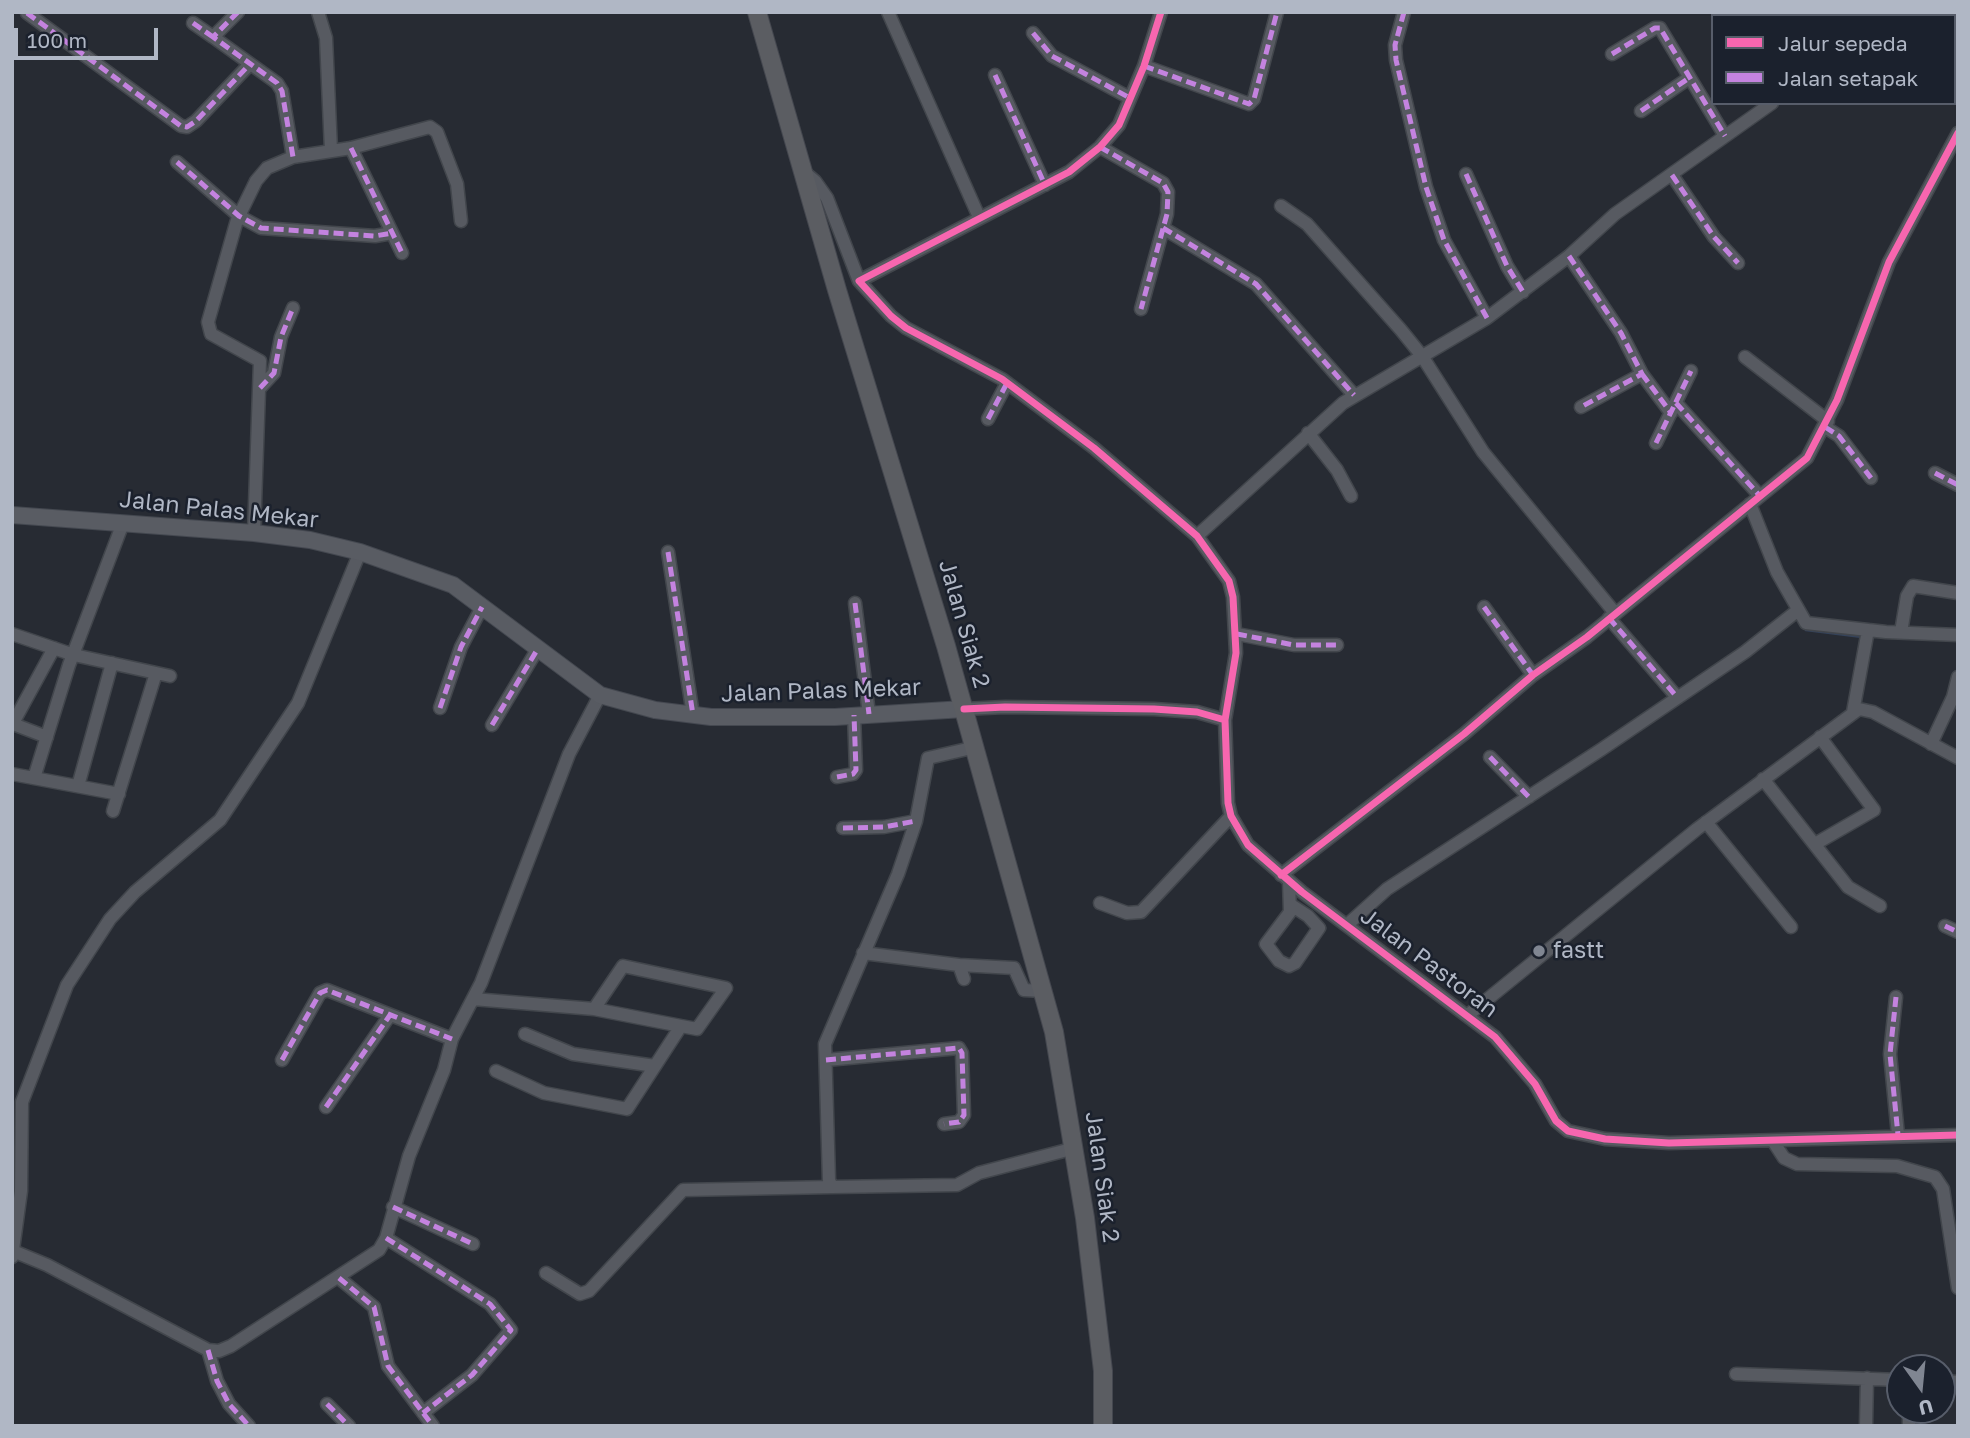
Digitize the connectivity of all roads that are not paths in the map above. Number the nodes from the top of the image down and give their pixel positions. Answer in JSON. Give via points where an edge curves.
{"nodes":[{"id":1,"x":238,"y":12,"type":"edge"},
{"id":2,"x":318,"y":12,"type":"edge"},
{"id":3,"x":757,"y":12,"type":"edge"},
{"id":4,"x":888,"y":12,"type":"edge"},
{"id":5,"x":1161,"y":12,"type":"edge"},
{"id":6,"x":1277,"y":12,"type":"edge"},
{"id":7,"x":1404,"y":12,"type":"edge"},
{"id":8,"x":27,"y":13,"type":"edge"},
{"id":9,"x":192,"y":23,"type":"dead end"},
{"id":10,"x":1033,"y":33,"type":"dead end"},
{"id":11,"x":213,"y":37,"type":"junction"},
{"id":12,"x":1612,"y":54,"type":"dead end"},
{"id":13,"x":249,"y":65,"type":"junction"},
{"id":14,"x":1143,"y":66,"type":"junction"},
{"id":15,"x":995,"y":75,"type":"dead end"},
{"id":16,"x":1689,"y":78,"type":"junction"},
{"id":17,"x":1130,"y":98,"type":"junction"},
{"id":18,"x":1769,"y":105,"type":"edge"},
{"id":19,"x":1641,"y":111,"type":"dead end"},
{"id":20,"x":1958,"y":133,"type":"edge"},
{"id":21,"x":1725,"y":136,"type":"junction"},
{"id":22,"x":1100,"y":147,"type":"junction"},
{"id":23,"x":351,"y":148,"type":"junction"},
{"id":24,"x":331,"y":150,"type":"junction"},
{"id":25,"x":293,"y":157,"type":"junction"},
{"id":26,"x":177,"y":162,"type":"dead end"},
{"id":27,"x":802,"y":170,"type":"junction"},
{"id":28,"x":1466,"y":174,"type":"dead end"},
{"id":29,"x":1672,"y":175,"type":"junction"},
{"id":30,"x":1045,"y":185,"type":"junction"},
{"id":31,"x":1281,"y":206,"type":"dead end"},
{"id":32,"x":239,"y":216,"type":"junction"},
{"id":33,"x":979,"y":217,"type":"junction"},
{"id":34,"x":461,"y":220,"type":"dead end"},
{"id":35,"x":1163,"y":228,"type":"junction"},
{"id":36,"x":392,"y":233,"type":"junction"},
{"id":37,"x":402,"y":253,"type":"dead end"},
{"id":38,"x":1569,"y":256,"type":"junction"},
{"id":39,"x":1738,"y":262,"type":"dead end"},
{"id":40,"x":859,"y":281,"type":"junction"},
{"id":41,"x":1523,"y":292,"type":"junction"},
{"id":42,"x":293,"y":308,"type":"dead end"},
{"id":43,"x":1140,"y":309,"type":"dead end"},
{"id":44,"x":1487,"y":318,"type":"junction"},
{"id":45,"x":1422,"y":356,"type":"junction"},
{"id":46,"x":1745,"y":357,"type":"dead end"},
{"id":47,"x":1691,"y":371,"type":"dead end"},
{"id":48,"x":1642,"y":374,"type":"junction"},
{"id":49,"x":1007,"y":383,"type":"junction"},
{"id":50,"x":260,"y":388,"type":"junction"},
{"id":51,"x":1354,"y":395,"type":"junction"},
{"id":52,"x":1581,"y":407,"type":"dead end"},
{"id":53,"x":1673,"y":408,"type":"junction"},
{"id":54,"x":988,"y":419,"type":"dead end"},
{"id":55,"x":1826,"y":424,"type":"junction"},
{"id":56,"x":1308,"y":433,"type":"junction"},
{"id":57,"x":1656,"y":443,"type":"dead end"},
{"id":58,"x":1935,"y":473,"type":"dead end"},
{"id":59,"x":1871,"y":478,"type":"dead end"},
{"id":60,"x":1958,"y":485,"type":"edge"},
{"id":61,"x":1351,"y":496,"type":"dead end"},
{"id":62,"x":1755,"y":500,"type":"junction"},
{"id":63,"x":12,"y":515,"type":"edge"},
{"id":64,"x":123,"y":523,"type":"junction"},
{"id":65,"x":254,"y":533,"type":"junction"},
{"id":66,"x":1197,"y":536,"type":"junction"},
{"id":67,"x":360,"y":552,"type":"junction"},
{"id":68,"x":668,"y":552,"type":"dead end"},
{"id":69,"x":1958,"y":593,"type":"edge"},
{"id":70,"x":855,"y":603,"type":"dead end"},
{"id":71,"x":482,"y":607,"type":"junction"},
{"id":72,"x":1484,"y":607,"type":"dead end"},
{"id":73,"x":1797,"y":611,"type":"junction"},
{"id":74,"x":1612,"y":616,"type":"junction"},
{"id":75,"x":1868,"y":630,"type":"junction"},
{"id":76,"x":1901,"y":632,"type":"junction"},
{"id":77,"x":12,"y":634,"type":"edge"},
{"id":78,"x":1237,"y":634,"type":"junction"},
{"id":79,"x":1958,"y":635,"type":"edge"},
{"id":80,"x":1337,"y":645,"type":"dead end"},
{"id":81,"x":54,"y":648,"type":"junction"},
{"id":82,"x":537,"y":650,"type":"junction"},
{"id":83,"x":74,"y":655,"type":"junction"},
{"id":84,"x":112,"y":663,"type":"junction"},
{"id":85,"x":156,"y":673,"type":"junction"},
{"id":86,"x":170,"y":676,"type":"dead end"},
{"id":87,"x":1533,"y":676,"type":"junction"},
{"id":88,"x":1958,"y":677,"type":"edge"},
{"id":89,"x":600,"y":695,"type":"junction"},
{"id":90,"x":1677,"y":697,"type":"junction"},
{"id":91,"x":440,"y":708,"type":"dead end"},
{"id":92,"x":964,"y":709,"type":"junction"},
{"id":93,"x":1853,"y":712,"type":"junction"},
{"id":94,"x":693,"y":715,"type":"junction"},
{"id":95,"x":861,"y":715,"type":"junction"},
{"id":96,"x":1225,"y":720,"type":"junction"},
{"id":97,"x":12,"y":725,"type":"edge"},
{"id":98,"x":492,"y":725,"type":"dead end"},
{"id":99,"x":47,"y":737,"type":"junction"},
{"id":100,"x":1820,"y":737,"type":"junction"},
{"id":101,"x":1931,"y":744,"type":"junction"},
{"id":102,"x":976,"y":747,"type":"junction"},
{"id":103,"x":1490,"y":757,"type":"dead end"},
{"id":104,"x":1958,"y":758,"type":"edge"},
{"id":105,"x":12,"y":774,"type":"edge"},
{"id":106,"x":837,"y":777,"type":"dead end"},
{"id":107,"x":34,"y":778,"type":"junction"},
{"id":108,"x":1763,"y":779,"type":"junction"},
{"id":109,"x":78,"y":786,"type":"junction"},
{"id":110,"x":119,"y":794,"type":"junction"},
{"id":111,"x":1529,"y":797,"type":"junction"},
{"id":112,"x":113,"y":811,"type":"dead end"},
{"id":113,"x":1231,"y":816,"type":"junction"},
{"id":114,"x":916,"y":821,"type":"junction"},
{"id":115,"x":1706,"y":822,"type":"junction"},
{"id":116,"x":844,"y":828,"type":"dead end"},
{"id":117,"x":1815,"y":845,"type":"junction"},
{"id":118,"x":1285,"y":878,"type":"junction"},
{"id":119,"x":1100,"y":902,"type":"dead end"},
{"id":120,"x":1290,"y":905,"type":"junction"},
{"id":121,"x":1881,"y":906,"type":"dead end"},
{"id":122,"x":1347,"y":925,"type":"junction"},
{"id":123,"x":1945,"y":926,"type":"dead end"},
{"id":124,"x":1791,"y":927,"type":"dead end"},
{"id":125,"x":1958,"y":932,"type":"edge"},
{"id":126,"x":863,"y":953,"type":"junction"},
{"id":127,"x":959,"y":965,"type":"junction"},
{"id":128,"x":964,"y":979,"type":"dead end"},
{"id":129,"x":1043,"y":991,"type":"junction"},
{"id":130,"x":1896,"y":997,"type":"dead end"},
{"id":131,"x":473,"y":999,"type":"junction"},
{"id":132,"x":594,"y":1009,"type":"junction"},
{"id":133,"x":390,"y":1015,"type":"junction"},
{"id":134,"x":1468,"y":1015,"type":"junction"},
{"id":135,"x":681,"y":1027,"type":"junction"},
{"id":136,"x":525,"y":1034,"type":"dead end"},
{"id":137,"x":452,"y":1039,"type":"junction"},
{"id":138,"x":826,"y":1059,"type":"junction"},
{"id":139,"x":282,"y":1060,"type":"dead end"},
{"id":140,"x":655,"y":1066,"type":"junction"},
{"id":141,"x":496,"y":1071,"type":"dead end"},
{"id":142,"x":326,"y":1107,"type":"dead end"},
{"id":143,"x":944,"y":1124,"type":"dead end"},
{"id":144,"x":1898,"y":1135,"type":"junction"},
{"id":145,"x":1958,"y":1135,"type":"edge"},
{"id":146,"x":1773,"y":1141,"type":"junction"},
{"id":147,"x":1075,"y":1148,"type":"junction"},
{"id":148,"x":832,"y":1187,"type":"junction"},
{"id":149,"x":393,"y":1207,"type":"junction"},
{"id":150,"x":386,"y":1238,"type":"junction"},
{"id":151,"x":472,"y":1244,"type":"dead end"},
{"id":152,"x":13,"y":1251,"type":"edge"},
{"id":153,"x":12,"y":1259,"type":"edge"},
{"id":154,"x":546,"y":1273,"type":"dead end"},
{"id":155,"x":339,"y":1278,"type":"junction"},
{"id":156,"x":1958,"y":1288,"type":"edge"},
{"id":157,"x":208,"y":1350,"type":"junction"},
{"id":158,"x":1736,"y":1374,"type":"dead end"},
{"id":159,"x":1867,"y":1378,"type":"junction"},
{"id":160,"x":1886,"y":1379,"type":"edge"},
{"id":161,"x":327,"y":1404,"type":"dead end"},
{"id":162,"x":423,"y":1413,"type":"junction"},
{"id":163,"x":249,"y":1426,"type":"edge"},
{"id":164,"x":349,"y":1426,"type":"edge"},
{"id":165,"x":433,"y":1426,"type":"edge"},
{"id":166,"x":1103,"y":1426,"type":"edge"},
{"id":167,"x":1866,"y":1426,"type":"edge"}],
"edges":[{"from":1,"to":11,"type":"street"},
{"from":2,"to":24,"type":"street","via":[[326,38]]},
{"from":3,"to":27,"type":"highway","name":"Jalan Siak 2"},
{"from":4,"to":33,"type":"street"},
{"from":5,"to":14,"type":"street"},
{"from":6,"to":14,"type":"street","via":[[1249,104]]},
{"from":7,"to":44,"type":"street","via":[[1396,60],[1426,187],[1444,240]]},
{"from":8,"to":13,"type":"street","via":[[181,126],[197,121]]},
{"from":9,"to":11,"type":"street"},
{"from":10,"to":17,"type":"street","via":[[1052,56]]},
{"from":11,"to":13,"type":"street"},
{"from":12,"to":16,"type":"street","via":[[1660,28]]},
{"from":13,"to":25,"type":"street","via":[[282,91]]},
{"from":14,"to":17,"type":"street"},
{"from":15,"to":30,"type":"street"},
{"from":16,"to":19,"type":"street"},
{"from":16,"to":21,"type":"street"},
{"from":17,"to":22,"type":"street","via":[[1119,125]]},
{"from":18,"to":21,"type":"street"},
{"from":20,"to":55,"type":"street","via":[[1889,262]]},
{"from":21,"to":29,"type":"street"},
{"from":22,"to":30,"type":"street"},
{"from":22,"to":35,"type":"street","via":[[1163,183],[1168,202]]},
{"from":23,"to":24,"type":"street"},
{"from":23,"to":34,"type":"street","via":[[435,128],[460,195]]},
{"from":23,"to":36,"type":"street"},
{"from":24,"to":25,"type":"street"},
{"from":25,"to":32,"type":"street","via":[[261,173]]},
{"from":26,"to":32,"type":"street"},
{"from":27,"to":40,"type":"street","via":[[827,198]]},
{"from":27,"to":92,"type":"highway","name":"Jalan Siak 2"},
{"from":28,"to":41,"type":"street"},
{"from":29,"to":38,"type":"street","via":[[1615,214]]},
{"from":29,"to":39,"type":"street","via":[[1714,237]]},
{"from":30,"to":33,"type":"street"},
{"from":31,"to":45,"type":"street","via":[[1307,224]]},
{"from":32,"to":36,"type":"street","via":[[261,228],[375,236]]},
{"from":32,"to":50,"type":"street","via":[[208,322],[211,334],[257,358]]},
{"from":33,"to":40,"type":"street"},
{"from":35,"to":43,"type":"street"},
{"from":35,"to":51,"type":"street","via":[[1256,284]]},
{"from":36,"to":37,"type":"street"},
{"from":38,"to":41,"type":"street"},
{"from":38,"to":48,"type":"street","via":[[1621,332]]},
{"from":40,"to":49,"type":"street","name":"Jalan Pastoran","via":[[906,328]]},
{"from":41,"to":44,"type":"street"},
{"from":42,"to":50,"type":"street","via":[[274,373]]},
{"from":44,"to":45,"type":"street"},
{"from":45,"to":51,"type":"street"},
{"from":45,"to":74,"type":"street","via":[[1483,453]]},
{"from":46,"to":55,"type":"street"},
{"from":47,"to":53,"type":"street"},
{"from":48,"to":52,"type":"street"},
{"from":48,"to":53,"type":"street"},
{"from":49,"to":54,"type":"street"},
{"from":49,"to":66,"type":"street","name":"Jalan Pastoran","via":[[1094,448]]},
{"from":50,"to":65,"type":"street"},
{"from":51,"to":56,"type":"street"},
{"from":53,"to":57,"type":"street"},
{"from":53,"to":62,"type":"street"},
{"from":55,"to":59,"type":"street"},
{"from":55,"to":62,"type":"street","via":[[1807,458]]},
{"from":56,"to":61,"type":"street"},
{"from":56,"to":66,"type":"street"},
{"from":58,"to":60,"type":"street"},
{"from":62,"to":73,"type":"street","via":[[1777,572]]},
{"from":62,"to":74,"type":"street"},
{"from":63,"to":64,"type":"main road","name":"Jalan Palas Mekar"},
{"from":64,"to":65,"type":"main road","name":"Jalan Palas Mekar"},
{"from":64,"to":83,"type":"street"},
{"from":65,"to":67,"type":"main road","name":"Jalan Palas Mekar"},
{"from":66,"to":78,"type":"street","name":"Jalan Pastoran","via":[[1228,581]]},
{"from":67,"to":71,"type":"main road","name":"Jalan Palas Mekar","via":[[437,578]]},
{"from":67,"to":152,"type":"street","via":[[298,704],[220,820],[135,892],[110,919],[66,985],[22,1102],[21,1191]]},
{"from":68,"to":94,"type":"street"},
{"from":69,"to":76,"type":"street","via":[[1913,586]]},
{"from":70,"to":95,"type":"street"},
{"from":71,"to":82,"type":"main road","name":"Jalan Palas Mekar"},
{"from":71,"to":91,"type":"street","via":[[461,647]]},
{"from":72,"to":87,"type":"street"},
{"from":73,"to":75,"type":"street","via":[[1812,625]]},
{"from":73,"to":90,"type":"street"},
{"from":74,"to":87,"type":"street"},
{"from":74,"to":90,"type":"street"},
{"from":75,"to":76,"type":"street"},
{"from":75,"to":93,"type":"street"},
{"from":76,"to":79,"type":"street"},
{"from":77,"to":81,"type":"street"},
{"from":78,"to":80,"type":"street","via":[[1294,645]]},
{"from":78,"to":96,"type":"street","name":"Jalan Pastoran"},
{"from":81,"to":83,"type":"street"},
{"from":81,"to":97,"type":"street"},
{"from":82,"to":89,"type":"main road","name":"Jalan Palas Mekar"},
{"from":82,"to":98,"type":"street"},
{"from":83,"to":84,"type":"street"},
{"from":83,"to":99,"type":"street"},
{"from":84,"to":85,"type":"street"},
{"from":84,"to":109,"type":"street"},
{"from":85,"to":86,"type":"street"},
{"from":85,"to":110,"type":"street"},
{"from":87,"to":118,"type":"street"},
{"from":88,"to":101,"type":"street"},
{"from":89,"to":94,"type":"main road","name":"Jalan Palas Mekar"},
{"from":89,"to":131,"type":"street","via":[[569,754]]},
{"from":90,"to":111,"type":"street"},
{"from":92,"to":95,"type":"main road","name":"Jalan Palas Mekar"},
{"from":92,"to":96,"type":"street","via":[[1154,709],[1197,712]]},
{"from":92,"to":102,"type":"highway","name":"Jalan Siak 2"},
{"from":93,"to":100,"type":"street"},
{"from":93,"to":101,"type":"street","via":[[1864,708]]},
{"from":94,"to":95,"type":"main road","name":"Jalan Palas Mekar"},
{"from":95,"to":106,"type":"street","via":[[856,770]]},
{"from":96,"to":113,"type":"street","name":"Jalan Pastoran"},
{"from":97,"to":99,"type":"street"},
{"from":99,"to":107,"type":"street"},
{"from":100,"to":108,"type":"street"},
{"from":100,"to":117,"type":"street","via":[[1874,810]]},
{"from":101,"to":104,"type":"street"},
{"from":102,"to":114,"type":"street","via":[[928,758]]},
{"from":102,"to":129,"type":"highway","name":"Jalan Siak 2"},
{"from":103,"to":111,"type":"street"},
{"from":105,"to":107,"type":"street"},
{"from":107,"to":109,"type":"street"},
{"from":108,"to":115,"type":"street"},
{"from":108,"to":117,"type":"street"},
{"from":109,"to":110,"type":"street"},
{"from":110,"to":112,"type":"street"},
{"from":111,"to":122,"type":"street","via":[[1387,889]]},
{"from":113,"to":118,"type":"street","name":"Jalan Pastoran","via":[[1248,845]]},
{"from":113,"to":119,"type":"street","via":[[1141,912],[1127,913]]},
{"from":114,"to":116,"type":"street"},
{"from":114,"to":126,"type":"street"},
{"from":115,"to":124,"type":"street"},
{"from":115,"to":134,"type":"street"},
{"from":117,"to":121,"type":"street","via":[[1848,887]]},
{"from":118,"to":120,"type":"street"},
{"from":118,"to":122,"type":"street","name":"Jalan Pastoran"},
{"from":120,"to":120,"type":"street","via":[[1290,912],[1266,944],[1289,966],[1319,928]]},
{"from":122,"to":134,"type":"street","name":"Jalan Pastoran"},
{"from":123,"to":125,"type":"street"},
{"from":126,"to":127,"type":"street"},
{"from":126,"to":138,"type":"street","via":[[825,1044]]},
{"from":127,"to":128,"type":"street"},
{"from":127,"to":129,"type":"street","via":[[1014,968],[1024,990]]},
{"from":129,"to":147,"type":"highway","name":"Jalan Siak 2"},
{"from":130,"to":144,"type":"street","via":[[1890,1054]]},
{"from":131,"to":132,"type":"street"},
{"from":131,"to":137,"type":"street"},
{"from":132,"to":135,"type":"street"},
{"from":132,"to":135,"type":"street","via":[[623,966],[726,988],[697,1029]]},
{"from":133,"to":137,"type":"street"},
{"from":133,"to":139,"type":"street","via":[[327,990],[320,993]]},
{"from":133,"to":142,"type":"street"},
{"from":134,"to":146,"type":"street","name":"Jalan Pastoran","via":[[1519,1064],[1556,1121],[1579,1136],[1670,1143]]},
{"from":135,"to":140,"type":"street"},
{"from":136,"to":140,"type":"street","via":[[573,1054]]},
{"from":137,"to":149,"type":"street"},
{"from":138,"to":143,"type":"street","via":[[959,1048],[964,1115],[959,1122]]},
{"from":138,"to":148,"type":"street"},
{"from":140,"to":141,"type":"street","via":[[627,1109],[544,1093]]},
{"from":144,"to":145,"type":"street","name":"Jalan Pastoran"},
{"from":144,"to":146,"type":"street","name":"Jalan Pastoran"},
{"from":146,"to":156,"type":"street","via":[[1784,1158],[1808,1167],[1897,1166],[1935,1177],[1943,1189]]},
{"from":147,"to":148,"type":"street","via":[[979,1173],[957,1185]]},
{"from":147,"to":166,"type":"highway","name":"Jalan Siak 2","via":[[1103,1371]]},
{"from":148,"to":154,"type":"street","via":[[683,1190],[589,1291],[580,1294]]},
{"from":149,"to":150,"type":"street"},
{"from":149,"to":151,"type":"street"},
{"from":150,"to":155,"type":"street","via":[[379,1250]]},
{"from":150,"to":162,"type":"street","via":[[490,1304],[510,1330],[472,1375]]},
{"from":152,"to":153,"type":"street"},
{"from":152,"to":157,"type":"street"},
{"from":155,"to":157,"type":"street","via":[[232,1346]]},
{"from":155,"to":162,"type":"street","via":[[374,1307],[388,1366]]},
{"from":157,"to":163,"type":"street","via":[[229,1404]]},
{"from":158,"to":159,"type":"street"},
{"from":159,"to":160,"type":"street"},
{"from":159,"to":167,"type":"street"},
{"from":161,"to":164,"type":"street"},
{"from":162,"to":165,"type":"street"}]}
